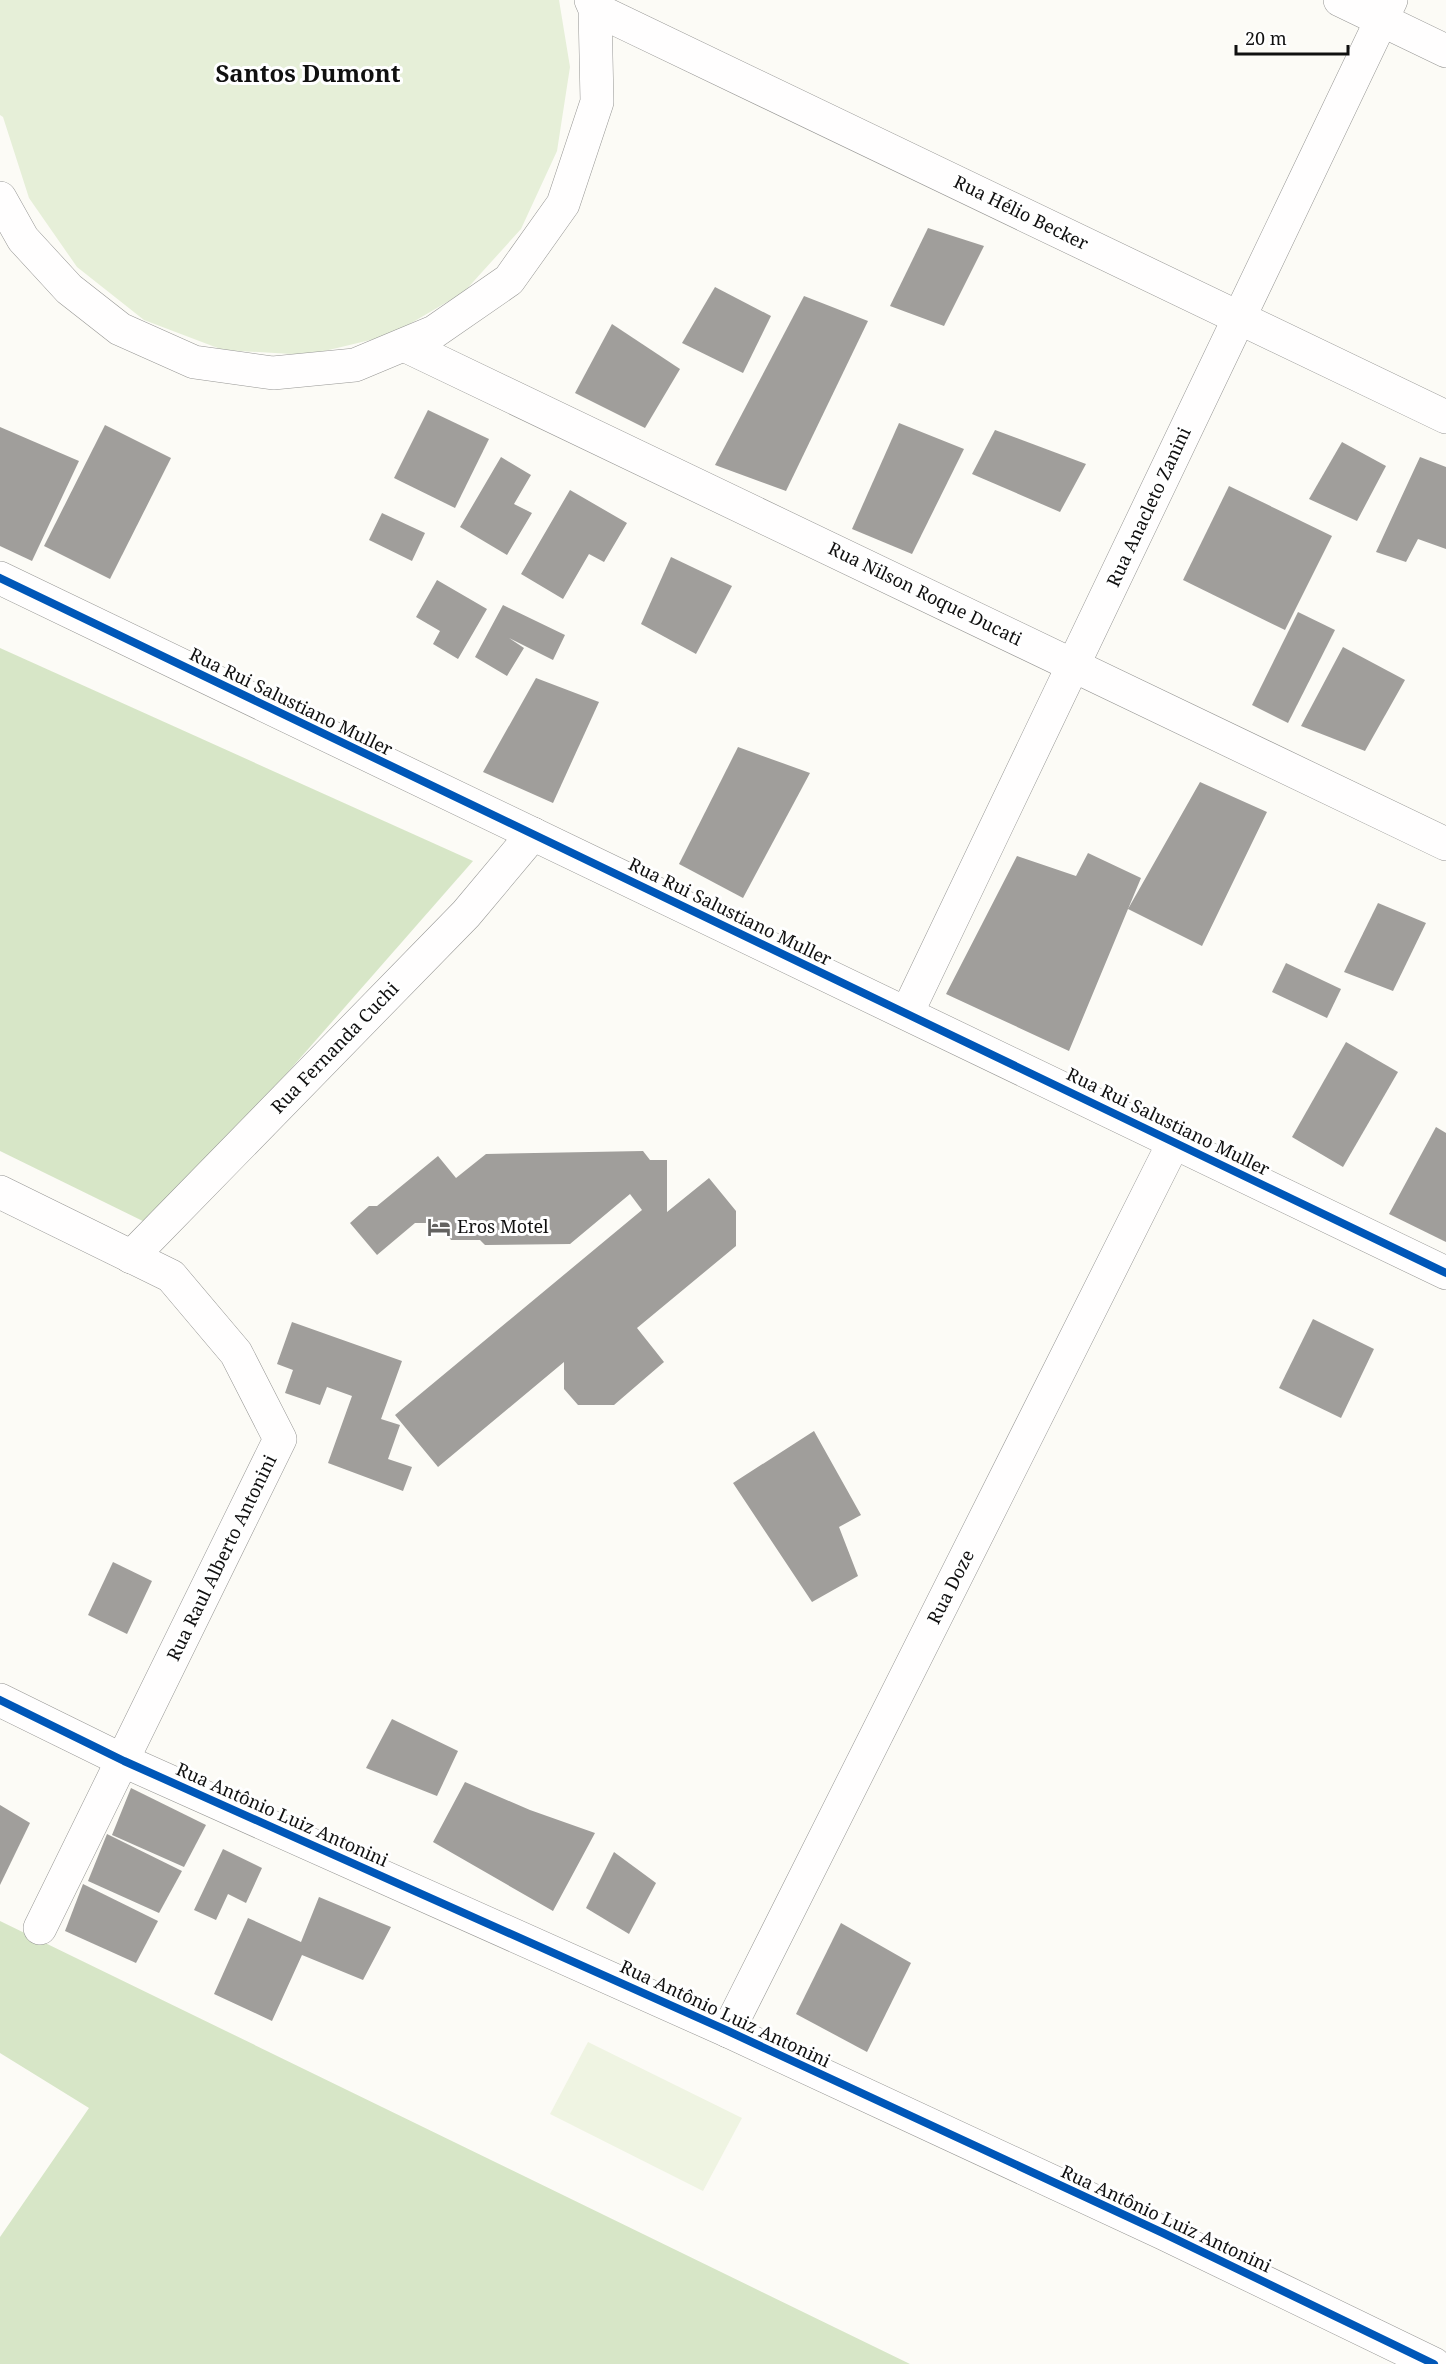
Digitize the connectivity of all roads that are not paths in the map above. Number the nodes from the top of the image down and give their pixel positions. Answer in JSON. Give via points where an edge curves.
{"nodes":[{"id":1,"x":1340,"y":0,"type":"edge"},
{"id":2,"x":593,"y":5,"type":"edge"},
{"id":3,"x":1386,"y":10,"type":"edge"},
{"id":4,"x":1446,"y":51,"type":"edge"},
{"id":5,"x":1,"y":204,"type":"edge"},
{"id":6,"x":1239,"y":318,"type":"junction"},
{"id":7,"x":404,"y":345,"type":"junction"},
{"id":8,"x":1446,"y":417,"type":"edge"},
{"id":9,"x":0,"y":578,"type":"edge"},
{"id":10,"x":1073,"y":666,"type":"junction"},
{"id":11,"x":533,"y":834,"type":"junction"},
{"id":12,"x":1446,"y":844,"type":"edge"},
{"id":13,"x":907,"y":1013,"type":"junction"},
{"id":14,"x":1174,"y":1142,"type":"junction"},
{"id":15,"x":0,"y":1192,"type":"edge"},
{"id":16,"x":131,"y":1257,"type":"junction"},
{"id":17,"x":1446,"y":1273,"type":"edge"},
{"id":18,"x":0,"y":1700,"type":"edge"},
{"id":19,"x":124,"y":1761,"type":"junction"},
{"id":20,"x":40,"y":1928,"type":"dead end"},
{"id":21,"x":728,"y":2031,"type":"junction"},
{"id":22,"x":1434,"y":2364,"type":"edge"}],
"edges":[{"from":1,"to":3,"type":"street"},
{"from":2,"to":6,"type":"street","name":"Rua Hélio Becker"},
{"from":2,"to":7,"type":"street","name":"Rua Hélio Becker","via":[[597,102],[563,204],[509,280],[434,332]]},
{"from":3,"to":4,"type":"street"},
{"from":3,"to":6,"type":"street","name":"Rua Anacleto Zanini"},
{"from":5,"to":7,"type":"street","name":"Rua Hélio Becker","via":[[23,239],[69,289],[120,329],[194,362],[273,373],[355,365]]},
{"from":6,"to":8,"type":"street","name":"Rua Hélio Becker"},
{"from":6,"to":10,"type":"street","name":"Rua Anacleto Zanini"},
{"from":7,"to":10,"type":"street","name":"Rua Nilson Roque Ducati"},
{"from":9,"to":11,"type":"street","name":"Rua Rui Salustiano Muller"},
{"from":10,"to":12,"type":"street","name":"Rua Nilson Roque Ducati"},
{"from":10,"to":13,"type":"street","name":"Rua Anacleto Zanini"},
{"from":11,"to":13,"type":"street","name":"Rua Rui Salustiano Muller"},
{"from":11,"to":16,"type":"street","name":"Rua Fernanda Cuchi","via":[[466,914]]},
{"from":13,"to":14,"type":"street","name":"Rua Rui Salustiano Muller"},
{"from":14,"to":17,"type":"street","name":"Rua Rui Salustiano Muller"},
{"from":14,"to":21,"type":"street","name":"Rua Doze"},
{"from":15,"to":16,"type":"street","name":"Rua Raul Alberto Antonini"},
{"from":16,"to":19,"type":"street","name":"Rua Raul Alberto Antonini","via":[[171,1276],[236,1353],[280,1439]]},
{"from":18,"to":19,"type":"street","name":"Rua Antônio Luiz Antonini"},
{"from":19,"to":20,"type":"street","name":"Rua Raul Alberto Antonini"},
{"from":19,"to":21,"type":"street","name":"Rua Antônio Luiz Antonini"},
{"from":21,"to":22,"type":"street","name":"Rua Antônio Luiz Antonini"}]}
